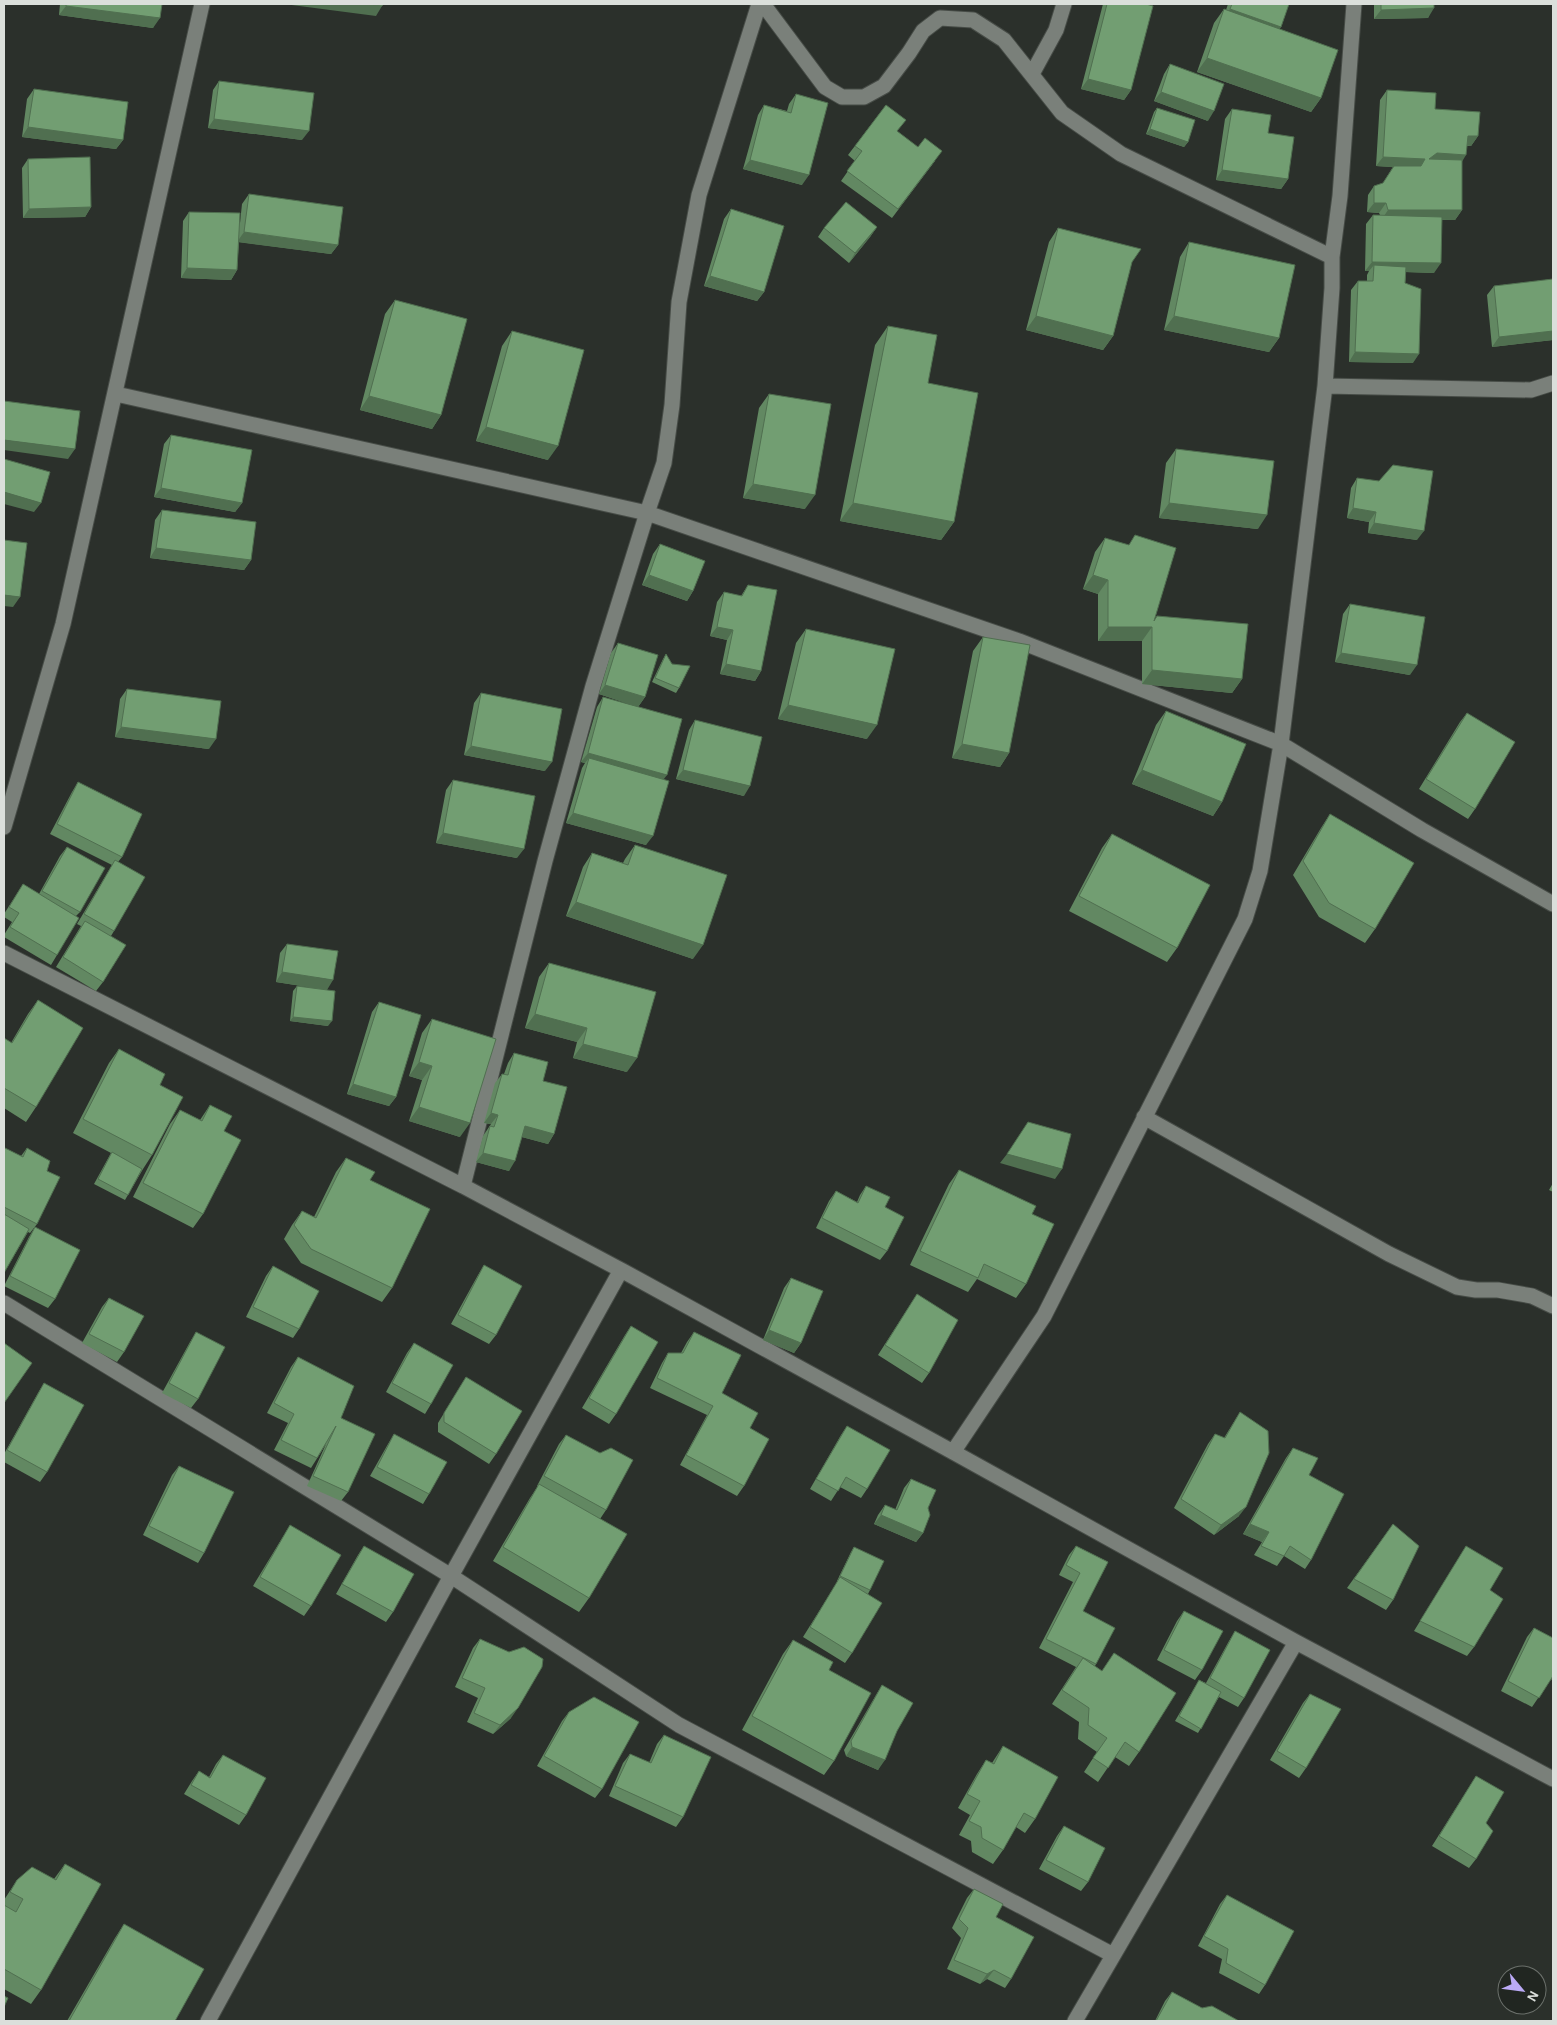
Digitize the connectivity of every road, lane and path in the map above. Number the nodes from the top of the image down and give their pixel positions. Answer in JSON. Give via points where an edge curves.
{"nodes":[{"id":1,"x":202,"y":4,"type":"edge"},
{"id":2,"x":761,"y":4,"type":"edge"},
{"id":3,"x":1064,"y":4,"type":"edge"},
{"id":4,"x":1354,"y":4,"type":"edge"},
{"id":5,"x":1032,"y":74,"type":"junction"},
{"id":6,"x":1332,"y":257,"type":"junction"},
{"id":7,"x":1553,"y":383,"type":"edge"},
{"id":8,"x":1325,"y":386,"type":"junction"},
{"id":9,"x":116,"y":394,"type":"junction"},
{"id":10,"x":647,"y":513,"type":"junction"},
{"id":11,"x":1281,"y":744,"type":"junction"},
{"id":12,"x":4,"y":827,"type":"edge"},
{"id":13,"x":1553,"y":904,"type":"edge"},
{"id":14,"x":4,"y":953,"type":"edge"},
{"id":15,"x":1144,"y":1117,"type":"junction"},
{"id":16,"x":463,"y":1186,"type":"junction"},
{"id":17,"x":621,"y":1270,"type":"junction"},
{"id":18,"x":4,"y":1303,"type":"edge"},
{"id":19,"x":1553,"y":1306,"type":"edge"},
{"id":20,"x":953,"y":1452,"type":"junction"},
{"id":21,"x":451,"y":1576,"type":"junction"},
{"id":22,"x":1296,"y":1642,"type":"junction"},
{"id":23,"x":1553,"y":1779,"type":"edge"},
{"id":24,"x":1112,"y":1955,"type":"junction"},
{"id":25,"x":208,"y":2021,"type":"edge"},
{"id":26,"x":1075,"y":2021,"type":"edge"}],
"edges":[{"from":1,"to":9,"type":"street"},
{"from":2,"to":5,"type":"street","via":[[825,87],[842,97],[864,97],[884,86],[923,31],[940,18],[973,20],[1004,40]]},
{"from":2,"to":10,"type":"street","via":[[699,195],[679,302],[672,405],[664,463]]},
{"from":3,"to":5,"type":"street","via":[[1056,30]]},
{"from":4,"to":6,"type":"street","via":[[1340,196]]},
{"from":5,"to":6,"type":"street","via":[[1062,114],[1121,154]]},
{"from":6,"to":8,"type":"street"},
{"from":7,"to":8,"type":"street","via":[[1531,390]]},
{"from":8,"to":11,"type":"street"},
{"from":9,"to":10,"type":"street"},
{"from":9,"to":12,"type":"street","via":[[62,624]]},
{"from":10,"to":11,"type":"street","via":[[1019,641]]},
{"from":10,"to":16,"type":"street","via":[[593,686],[545,861]]},
{"from":11,"to":13,"type":"street","via":[[1422,830]]},
{"from":11,"to":15,"type":"street","via":[[1260,871],[1245,919]]},
{"from":14,"to":16,"type":"street"},
{"from":15,"to":19,"type":"street","via":[[1389,1254],[1456,1287],[1532,1296]]},
{"from":15,"to":20,"type":"street","via":[[1044,1316]]},
{"from":16,"to":17,"type":"street"},
{"from":17,"to":20,"type":"street"},
{"from":17,"to":21,"type":"street"},
{"from":18,"to":21,"type":"street"},
{"from":20,"to":22,"type":"street"},
{"from":21,"to":24,"type":"street","via":[[679,1725]]},
{"from":21,"to":25,"type":"street"},
{"from":22,"to":23,"type":"street"},
{"from":22,"to":24,"type":"street"},
{"from":24,"to":26,"type":"street"}]}
